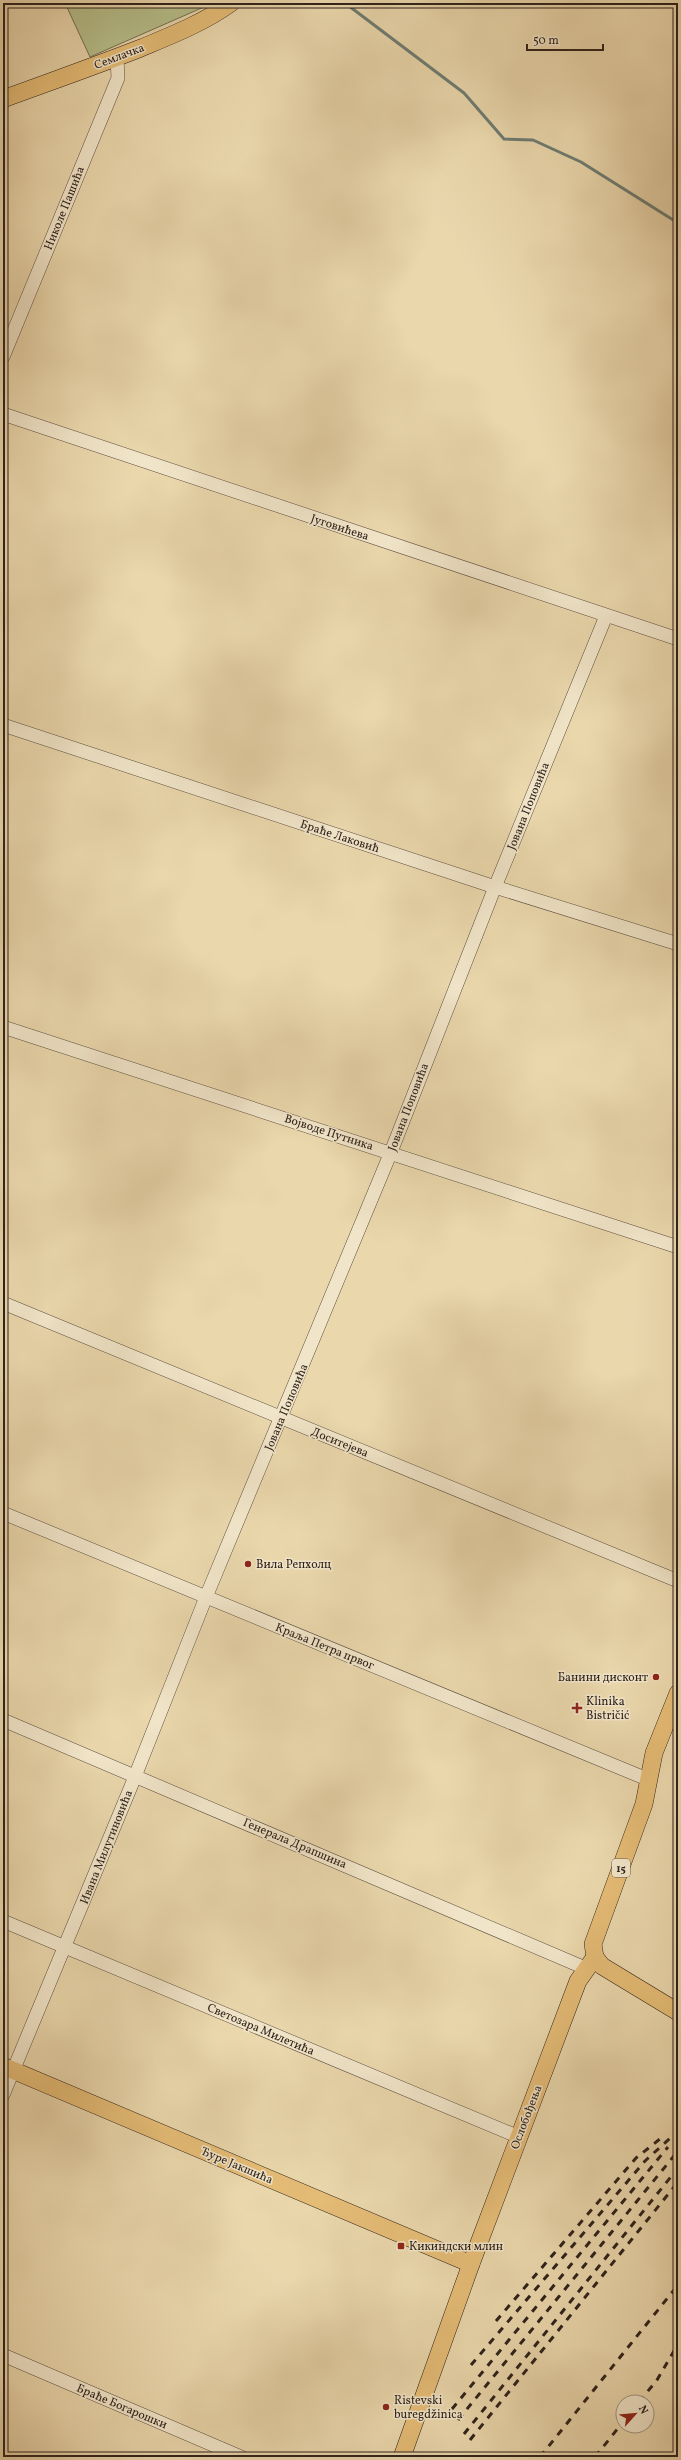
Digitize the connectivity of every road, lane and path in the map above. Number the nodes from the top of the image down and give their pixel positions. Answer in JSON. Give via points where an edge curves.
{"nodes":[{"id":1,"x":231,"y":3,"type":"edge"},
{"id":2,"x":117,"y":58,"type":"junction"},
{"id":3,"x":3,"y":99,"type":"edge"},
{"id":4,"x":3,"y":357,"type":"edge"},
{"id":5,"x":3,"y":414,"type":"edge"},
{"id":6,"x":606,"y":616,"type":"junction"},
{"id":7,"x":678,"y":639,"type":"edge"},
{"id":8,"x":3,"y":725,"type":"edge"},
{"id":9,"x":495,"y":887,"type":"junction"},
{"id":10,"x":678,"y":944,"type":"edge"},
{"id":11,"x":3,"y":1027,"type":"edge"},
{"id":12,"x":391,"y":1152,"type":"junction"},
{"id":13,"x":678,"y":1247,"type":"edge"},
{"id":14,"x":3,"y":1303,"type":"edge"},
{"id":15,"x":281,"y":1418,"type":"junction"},
{"id":16,"x":3,"y":1513,"type":"edge"},
{"id":17,"x":678,"y":1581,"type":"edge"},
{"id":18,"x":206,"y":1597,"type":"junction"},
{"id":19,"x":678,"y":1693,"type":"edge"},
{"id":20,"x":3,"y":1720,"type":"edge"},
{"id":21,"x":135,"y":1776,"type":"junction"},
{"id":22,"x":647,"y":1779,"type":"junction"},
{"id":23,"x":3,"y":1921,"type":"edge"},
{"id":24,"x":65,"y":1948,"type":"junction"},
{"id":25,"x":590,"y":1962,"type":"junction"},
{"id":26,"x":678,"y":2012,"type":"edge"},
{"id":27,"x":8,"y":2068,"type":"edge"},
{"id":28,"x":3,"y":2095,"type":"edge"},
{"id":29,"x":519,"y":2137,"type":"junction"},
{"id":30,"x":471,"y":2264,"type":"junction"},
{"id":31,"x":3,"y":2356,"type":"edge"},
{"id":32,"x":241,"y":2457,"type":"edge"},
{"id":33,"x":402,"y":2457,"type":"edge"}],
"edges":[{"from":1,"to":2,"type":"main road","name":"Семлачка","via":[[190,28]]},
{"from":2,"to":3,"type":"main road","name":"Семлачка"},
{"from":2,"to":4,"type":"street","name":"Николе Пашића","via":[[118,78]]},
{"from":5,"to":6,"type":"street","name":"Југовићева"},
{"from":6,"to":7,"type":"street","name":"Југовићева"},
{"from":6,"to":9,"type":"street","name":"Јована Поповића"},
{"from":8,"to":9,"type":"street","name":"Браће Лаковић"},
{"from":9,"to":10,"type":"street","name":"Браће Лаковић"},
{"from":9,"to":12,"type":"street","name":"Јована Поповића"},
{"from":11,"to":12,"type":"street","name":"Војводе Путника"},
{"from":12,"to":13,"type":"street","name":"Војводе Путника"},
{"from":12,"to":15,"type":"street","name":"Јована Поповића"},
{"from":14,"to":15,"type":"street","name":"Доситејева"},
{"from":15,"to":17,"type":"street","name":"Доситејева"},
{"from":15,"to":18,"type":"street","name":"Јована Поповића"},
{"from":16,"to":18,"type":"street","name":"Краља Петра првог"},
{"from":18,"to":21,"type":"street","name":"Ивана Милутиновића"},
{"from":18,"to":22,"type":"street","name":"Краља Петра првог"},
{"from":19,"to":22,"type":"main road","number":"15"},
{"from":20,"to":21,"type":"street","name":"Генерала Драпшина"},
{"from":21,"to":24,"type":"street","name":"Ивана Милутиновића"},
{"from":21,"to":25,"type":"street","name":"Генерала Драпшина"},
{"from":22,"to":25,"type":"main road","name":"Ослобођења","number":"15","via":[[644,1804],[594,1944]]},
{"from":23,"to":24,"type":"street","name":"Светозара Милетића"},
{"from":24,"to":27,"type":"street","name":"Ивана Милутиновића"},
{"from":24,"to":29,"type":"street","name":"Светозара Милетића"},
{"from":25,"to":26,"type":"main road","via":[[602,1966]]},
{"from":25,"to":29,"type":"main road","name":"Ослобођења","via":[[578,1981]]},
{"from":27,"to":28,"type":"street","name":"Ивана Милутиновића"},
{"from":27,"to":30,"type":"main road","name":"Ђуре Јакшића"},
{"from":29,"to":30,"type":"main road","name":"Ослобођења"},
{"from":30,"to":33,"type":"main road","name":"Ослобођења"},
{"from":31,"to":32,"type":"street","name":"Браће Богарошки"}]}
